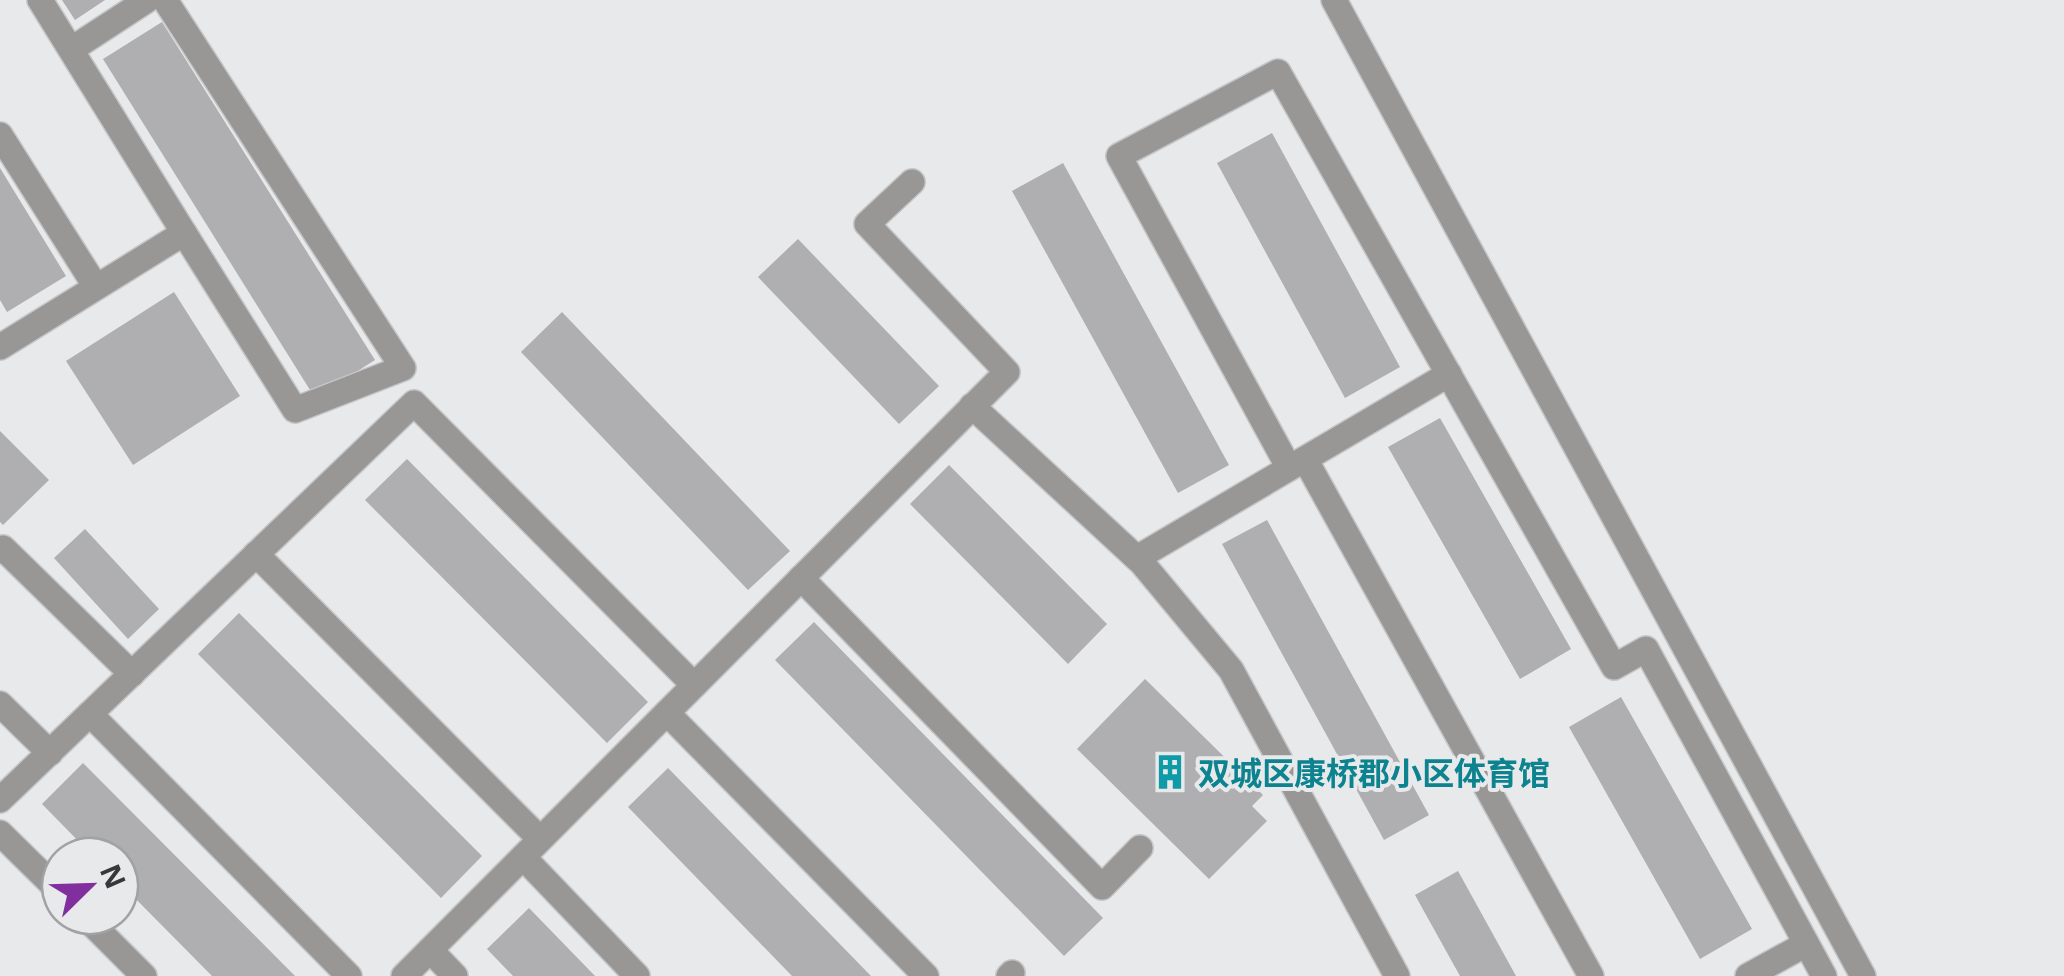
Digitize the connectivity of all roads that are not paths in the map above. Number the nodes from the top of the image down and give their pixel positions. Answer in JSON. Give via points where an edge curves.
{"nodes":[{"id":1,"x":40,"y":0,"type":"edge"},
{"id":2,"x":147,"y":0,"type":"edge"},
{"id":3,"x":165,"y":0,"type":"edge"},
{"id":4,"x":1334,"y":0,"type":"edge"},
{"id":5,"x":72,"y":50,"type":"junction"},
{"id":6,"x":0,"y":135,"type":"edge"},
{"id":7,"x":912,"y":182,"type":"dead end"},
{"id":8,"x":184,"y":233,"type":"junction"},
{"id":9,"x":96,"y":287,"type":"junction"},
{"id":10,"x":2,"y":341,"type":"edge"},
{"id":11,"x":1449,"y":374,"type":"junction"},
{"id":12,"x":972,"y":406,"type":"junction"},
{"id":13,"x":1297,"y":464,"type":"junction"},
{"id":14,"x":0,"y":552,"type":"edge"},
{"id":15,"x":256,"y":554,"type":"junction"},
{"id":16,"x":1137,"y":558,"type":"junction"},
{"id":17,"x":800,"y":578,"type":"junction"},
{"id":18,"x":132,"y":674,"type":"junction"},
{"id":19,"x":694,"y":686,"type":"junction"},
{"id":20,"x":0,"y":704,"type":"edge"},
{"id":21,"x":666,"y":713,"type":"junction"},
{"id":22,"x":90,"y":714,"type":"junction"},
{"id":23,"x":50,"y":752,"type":"junction"},
{"id":24,"x":0,"y":800,"type":"edge"},
{"id":25,"x":0,"y":833,"type":"edge"},
{"id":26,"x":532,"y":848,"type":"junction"},
{"id":27,"x":1140,"y":848,"type":"dead end"},
{"id":28,"x":40,"y":872,"type":"edge"},
{"id":29,"x":104,"y":936,"type":"edge"},
{"id":30,"x":1806,"y":944,"type":"junction"},
{"id":31,"x":430,"y":950,"type":"junction"},
{"id":32,"x":144,"y":976,"type":"edge"},
{"id":33,"x":349,"y":976,"type":"edge"},
{"id":34,"x":404,"y":976,"type":"edge"},
{"id":35,"x":455,"y":976,"type":"edge"},
{"id":36,"x":638,"y":976,"type":"edge"},
{"id":37,"x":926,"y":976,"type":"edge"},
{"id":38,"x":1397,"y":976,"type":"edge"},
{"id":39,"x":1591,"y":976,"type":"edge"},
{"id":40,"x":1748,"y":976,"type":"edge"},
{"id":41,"x":1824,"y":976,"type":"edge"},
{"id":42,"x":1863,"y":976,"type":"edge"}],
"edges":[{"from":1,"to":5,"type":"street"},
{"from":2,"to":5,"type":"street"},
{"from":3,"to":8,"type":"street","via":[[403,368],[295,410]]},
{"from":4,"to":42,"type":"street"},
{"from":5,"to":8,"type":"street"},
{"from":6,"to":9,"type":"street"},
{"from":7,"to":12,"type":"street","via":[[867,224],[1006,372]]},
{"from":8,"to":9,"type":"street"},
{"from":9,"to":10,"type":"street"},
{"from":11,"to":13,"type":"street"},
{"from":11,"to":13,"type":"street","via":[[1278,72],[1118,156]]},
{"from":11,"to":30,"type":"street","via":[[1614,667],[1646,650]]},
{"from":12,"to":16,"type":"street"},
{"from":12,"to":17,"type":"street"},
{"from":13,"to":16,"type":"street"},
{"from":13,"to":39,"type":"street"},
{"from":14,"to":18,"type":"street"},
{"from":15,"to":18,"type":"street"},
{"from":15,"to":19,"type":"street","via":[[414,403]]},
{"from":15,"to":26,"type":"street"},
{"from":16,"to":38,"type":"street","via":[[1231,670]]},
{"from":17,"to":19,"type":"street"},
{"from":17,"to":27,"type":"street","via":[[1102,887]]},
{"from":18,"to":22,"type":"street"},
{"from":19,"to":21,"type":"street"},
{"from":20,"to":23,"type":"street"},
{"from":21,"to":26,"type":"street"},
{"from":21,"to":37,"type":"street"},
{"from":22,"to":23,"type":"street"},
{"from":22,"to":33,"type":"street"},
{"from":23,"to":24,"type":"street"},
{"from":25,"to":28,"type":"street"},
{"from":26,"to":31,"type":"street"},
{"from":26,"to":36,"type":"street"},
{"from":29,"to":32,"type":"street"},
{"from":30,"to":40,"type":"street"},
{"from":30,"to":41,"type":"street"},
{"from":31,"to":34,"type":"street"},
{"from":31,"to":35,"type":"street"}]}
